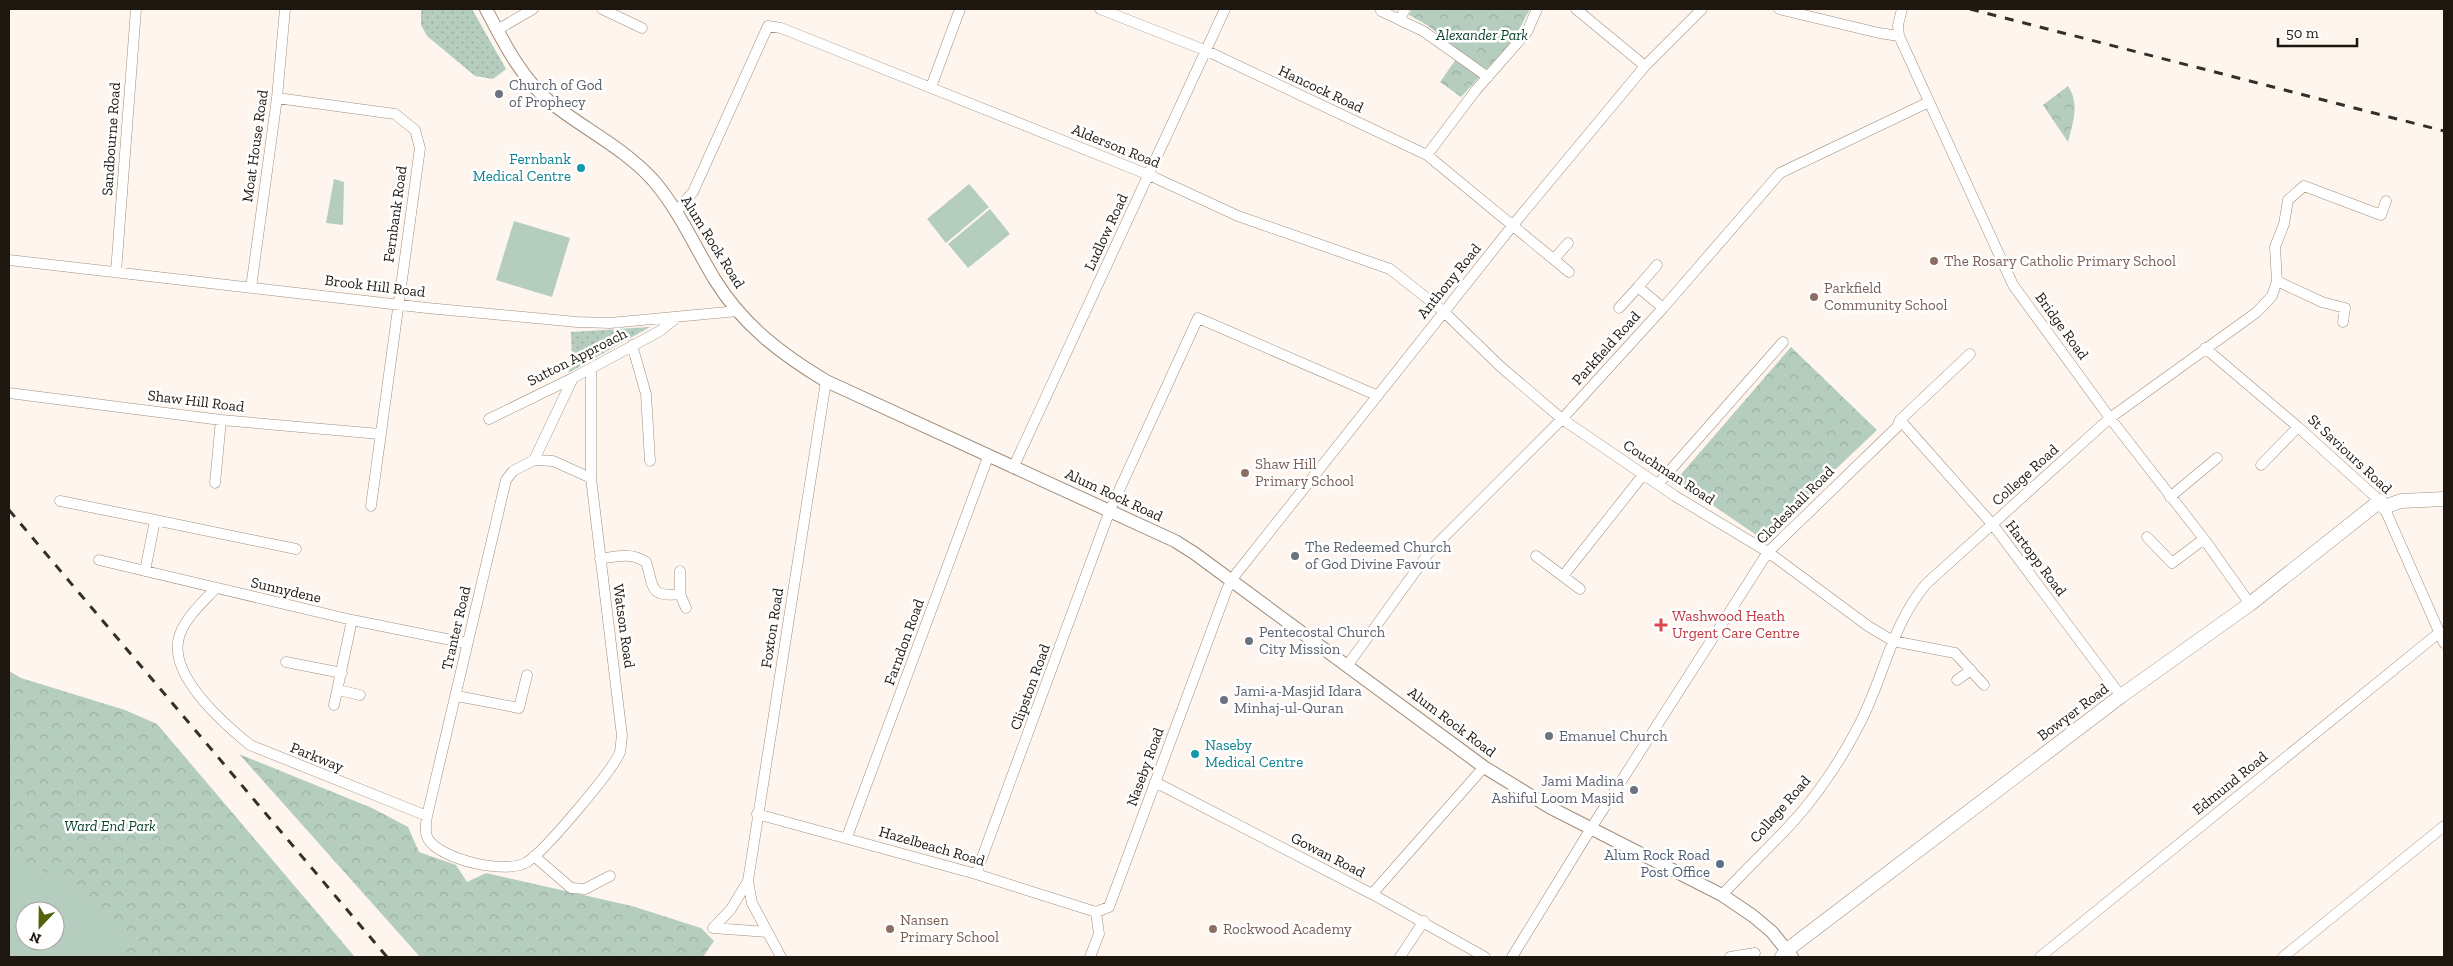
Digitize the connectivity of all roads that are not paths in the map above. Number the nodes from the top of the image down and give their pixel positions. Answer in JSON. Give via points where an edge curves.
{"nodes":[{"id":1,"x":136,"y":9,"type":"edge"},
{"id":2,"x":286,"y":9,"type":"edge"},
{"id":3,"x":486,"y":9,"type":"edge"},
{"id":4,"x":533,"y":9,"type":"edge"},
{"id":5,"x":602,"y":9,"type":"edge"},
{"id":6,"x":960,"y":9,"type":"edge"},
{"id":7,"x":1100,"y":9,"type":"edge"},
{"id":8,"x":1226,"y":9,"type":"edge"},
{"id":9,"x":1404,"y":9,"type":"edge"},
{"id":10,"x":1538,"y":9,"type":"edge"},
{"id":11,"x":1576,"y":9,"type":"edge"},
{"id":12,"x":1702,"y":9,"type":"edge"},
{"id":13,"x":1779,"y":9,"type":"edge"},
{"id":14,"x":1902,"y":9,"type":"edge"},
{"id":15,"x":1381,"y":12,"type":"dead end"},
{"id":16,"x":1400,"y":19,"type":"junction"},
{"id":17,"x":642,"y":28,"type":"dead end"},
{"id":18,"x":497,"y":30,"type":"junction"},
{"id":19,"x":1899,"y":36,"type":"junction"},
{"id":20,"x":1207,"y":51,"type":"junction"},
{"id":21,"x":1645,"y":66,"type":"junction"},
{"id":22,"x":1488,"y":77,"type":"junction"},
{"id":23,"x":931,"y":87,"type":"junction"},
{"id":24,"x":278,"y":98,"type":"junction"},
{"id":25,"x":1929,"y":102,"type":"junction"},
{"id":26,"x":1427,"y":155,"type":"junction"},
{"id":27,"x":1149,"y":175,"type":"junction"},
{"id":28,"x":2386,"y":201,"type":"dead end"},
{"id":29,"x":676,"y":212,"type":"junction"},
{"id":30,"x":1514,"y":224,"type":"junction"},
{"id":31,"x":1568,"y":243,"type":"dead end"},
{"id":32,"x":1554,"y":259,"type":"junction"},
{"id":33,"x":9,"y":260,"type":"edge"},
{"id":34,"x":1657,"y":265,"type":"dead end"},
{"id":35,"x":116,"y":272,"type":"junction"},
{"id":36,"x":1569,"y":272,"type":"dead end"},
{"id":37,"x":2277,"y":281,"type":"junction"},
{"id":38,"x":1638,"y":287,"type":"junction"},
{"id":39,"x":251,"y":288,"type":"junction"},
{"id":40,"x":397,"y":304,"type":"junction"},
{"id":41,"x":1619,"y":308,"type":"dead end"},
{"id":42,"x":1663,"y":308,"type":"junction"},
{"id":43,"x":738,"y":311,"type":"junction"},
{"id":44,"x":1443,"y":311,"type":"junction"},
{"id":45,"x":676,"y":318,"type":"junction"},
{"id":46,"x":2343,"y":322,"type":"dead end"},
{"id":47,"x":1783,"y":342,"type":"dead end"},
{"id":48,"x":632,"y":345,"type":"junction"},
{"id":49,"x":2204,"y":348,"type":"junction"},
{"id":50,"x":1970,"y":354,"type":"dead end"},
{"id":51,"x":591,"y":368,"type":"junction"},
{"id":52,"x":573,"y":378,"type":"junction"},
{"id":53,"x":826,"y":381,"type":"junction"},
{"id":54,"x":9,"y":393,"type":"edge"},
{"id":55,"x":1376,"y":395,"type":"junction"},
{"id":56,"x":489,"y":418,"type":"dead end"},
{"id":57,"x":2110,"y":418,"type":"junction"},
{"id":58,"x":1562,"y":419,"type":"junction"},
{"id":59,"x":221,"y":420,"type":"junction"},
{"id":60,"x":1900,"y":420,"type":"junction"},
{"id":61,"x":2298,"y":427,"type":"junction"},
{"id":62,"x":380,"y":434,"type":"junction"},
{"id":63,"x":988,"y":457,"type":"junction"},
{"id":64,"x":2217,"y":458,"type":"dead end"},
{"id":65,"x":534,"y":460,"type":"junction"},
{"id":66,"x":650,"y":461,"type":"dead end"},
{"id":67,"x":2261,"y":465,"type":"dead end"},
{"id":68,"x":1013,"y":468,"type":"junction"},
{"id":69,"x":1643,"y":475,"type":"junction"},
{"id":70,"x":591,"y":478,"type":"junction"},
{"id":71,"x":215,"y":483,"type":"dead end"},
{"id":72,"x":1658,"y":484,"type":"junction"},
{"id":73,"x":2170,"y":497,"type":"junction"},
{"id":74,"x":2444,"y":499,"type":"edge"},
{"id":75,"x":60,"y":501,"type":"dead end"},
{"id":76,"x":2382,"y":504,"type":"junction"},
{"id":77,"x":372,"y":506,"type":"dead end"},
{"id":78,"x":1110,"y":510,"type":"junction"},
{"id":79,"x":155,"y":520,"type":"junction"},
{"id":80,"x":1993,"y":525,"type":"junction"},
{"id":81,"x":2147,"y":536,"type":"dead end"},
{"id":82,"x":2204,"y":539,"type":"junction"},
{"id":83,"x":296,"y":550,"type":"dead end"},
{"id":84,"x":1768,"y":552,"type":"junction"},
{"id":85,"x":1536,"y":556,"type":"dead end"},
{"id":86,"x":600,"y":559,"type":"junction"},
{"id":87,"x":99,"y":560,"type":"dead end"},
{"id":88,"x":145,"y":571,"type":"junction"},
{"id":89,"x":680,"y":571,"type":"dead end"},
{"id":90,"x":1563,"y":576,"type":"junction"},
{"id":91,"x":1231,"y":582,"type":"junction"},
{"id":92,"x":215,"y":589,"type":"junction"},
{"id":93,"x":1580,"y":589,"type":"dead end"},
{"id":94,"x":680,"y":594,"type":"junction"},
{"id":95,"x":2250,"y":604,"type":"junction"},
{"id":96,"x":686,"y":608,"type":"dead end"},
{"id":97,"x":352,"y":620,"type":"junction"},
{"id":98,"x":2440,"y":632,"type":"junction"},
{"id":99,"x":1892,"y":641,"type":"junction"},
{"id":100,"x":466,"y":643,"type":"junction"},
{"id":101,"x":2444,"y":643,"type":"edge"},
{"id":102,"x":286,"y":662,"type":"dead end"},
{"id":103,"x":1347,"y":666,"type":"junction"},
{"id":104,"x":1971,"y":670,"type":"junction"},
{"id":105,"x":342,"y":672,"type":"junction"},
{"id":106,"x":527,"y":674,"type":"dead end"},
{"id":107,"x":1957,"y":680,"type":"dead end"},
{"id":108,"x":1984,"y":685,"type":"dead end"},
{"id":109,"x":338,"y":690,"type":"junction"},
{"id":110,"x":360,"y":695,"type":"dead end"},
{"id":111,"x":457,"y":696,"type":"junction"},
{"id":112,"x":2120,"y":696,"type":"junction"},
{"id":113,"x":334,"y":705,"type":"dead end"},
{"id":114,"x":1484,"y":767,"type":"junction"},
{"id":115,"x":1155,"y":782,"type":"junction"},
{"id":116,"x":757,"y":814,"type":"junction"},
{"id":117,"x":427,"y":816,"type":"junction"},
{"id":118,"x":2444,"y":826,"type":"edge"},
{"id":119,"x":1592,"y":830,"type":"junction"},
{"id":120,"x":847,"y":837,"type":"junction"},
{"id":121,"x":534,"y":856,"type":"junction"},
{"id":122,"x":976,"y":874,"type":"junction"},
{"id":123,"x":610,"y":876,"type":"dead end"},
{"id":124,"x":748,"y":881,"type":"junction"},
{"id":125,"x":1372,"y":894,"type":"junction"},
{"id":126,"x":1722,"y":895,"type":"junction"},
{"id":127,"x":1096,"y":912,"type":"junction"},
{"id":128,"x":1424,"y":921,"type":"junction"},
{"id":129,"x":767,"y":932,"type":"junction"},
{"id":130,"x":1755,"y":953,"type":"dead end"},
{"id":131,"x":1787,"y":955,"type":"edge"},
{"id":132,"x":781,"y":957,"type":"edge"},
{"id":133,"x":1090,"y":957,"type":"edge"},
{"id":134,"x":1400,"y":957,"type":"edge"},
{"id":135,"x":1485,"y":957,"type":"edge"},
{"id":136,"x":1512,"y":957,"type":"edge"},
{"id":137,"x":1730,"y":957,"type":"edge"},
{"id":138,"x":2040,"y":957,"type":"edge"},
{"id":139,"x":2282,"y":957,"type":"edge"}],
"edges":[{"from":1,"to":35,"type":"street","name":"Sandbourne Road"},
{"from":2,"to":24,"type":"street","name":"Moat House Road"},
{"from":3,"to":18,"type":"street","name":"Alum Rock Road"},
{"from":4,"to":18,"type":"street"},
{"from":5,"to":17,"type":"street"},
{"from":6,"to":23,"type":"street"},
{"from":7,"to":20,"type":"street","name":"Hancock Road"},
{"from":8,"to":20,"type":"street","name":"Ludlow Road"},
{"from":9,"to":16,"type":"street"},
{"from":10,"to":22,"type":"street","via":[[1527,32]]},
{"from":11,"to":21,"type":"street"},
{"from":12,"to":21,"type":"street","name":"Anthony Road"},
{"from":13,"to":19,"type":"street"},
{"from":14,"to":19,"type":"street","name":"Bridge Road"},
{"from":15,"to":16,"type":"street"},
{"from":16,"to":22,"type":"street","via":[[1423,31]]},
{"from":18,"to":29,"type":"street","name":"Alum Rock Road","via":[[533,86],[563,112],[623,152],[652,180]]},
{"from":19,"to":25,"type":"street","name":"Bridge Road"},
{"from":20,"to":26,"type":"street","name":"Hancock Road"},
{"from":20,"to":27,"type":"street","name":"Ludlow Road"},
{"from":21,"to":30,"type":"street","name":"Anthony Road"},
{"from":22,"to":26,"type":"street"},
{"from":23,"to":27,"type":"street","name":"Alderson Road"},
{"from":23,"to":29,"type":"street","name":"Alderson Road","via":[[781,28],[768,26],[693,192]]},
{"from":24,"to":39,"type":"street","name":"Moat House Road"},
{"from":24,"to":40,"type":"street","name":"Fernbank Road","via":[[395,114],[416,130],[420,148]]},
{"from":25,"to":42,"type":"street","name":"Parkfield Road","via":[[1780,173]]},
{"from":25,"to":57,"type":"street","name":"Bridge Road","via":[[2013,285]]},
{"from":26,"to":30,"type":"street","name":"Hancock Road"},
{"from":27,"to":44,"type":"street","name":"Alderson Road","via":[[1238,216],[1390,269]]},
{"from":27,"to":68,"type":"street","name":"Ludlow Road"},
{"from":28,"to":37,"type":"street","via":[[2381,215],[2304,186],[2288,200],[2284,224],[2275,247]]},
{"from":29,"to":43,"type":"street","name":"Alum Rock Road","via":[[716,282]]},
{"from":30,"to":32,"type":"street","name":"Hancock Road"},
{"from":30,"to":44,"type":"street","name":"Anthony Road"},
{"from":31,"to":32,"type":"street"},
{"from":32,"to":36,"type":"street","name":"Hancock Road"},
{"from":33,"to":35,"type":"street","name":"Brook Hill Road"},
{"from":34,"to":38,"type":"street"},
{"from":35,"to":39,"type":"street","name":"Brook Hill Road"},
{"from":37,"to":46,"type":"street","via":[[2322,302],[2346,308]]},
{"from":37,"to":49,"type":"street","name":"College Road","via":[[2272,296],[2257,312]]},
{"from":38,"to":41,"type":"street"},
{"from":38,"to":42,"type":"street"},
{"from":39,"to":40,"type":"street","name":"Brook Hill Road"},
{"from":40,"to":45,"type":"street","name":"Brook Hill Road","via":[[577,322]]},
{"from":40,"to":62,"type":"street","name":"Fernbank Road"},
{"from":42,"to":58,"type":"street","name":"Parkfield Road"},
{"from":43,"to":45,"type":"street","name":"Brook Hill Road"},
{"from":43,"to":53,"type":"street","name":"Alum Rock Road","via":[[760,336]]},
{"from":44,"to":55,"type":"street","name":"Anthony Road"},
{"from":44,"to":58,"type":"street","name":"Couchman Road"},
{"from":45,"to":48,"type":"street","name":"Sutton Approach","via":[[660,331]]},
{"from":47,"to":72,"type":"street"},
{"from":48,"to":51,"type":"street","name":"Sutton Approach"},
{"from":48,"to":66,"type":"street","via":[[646,394]]},
{"from":49,"to":57,"type":"street","name":"College Road"},
{"from":49,"to":61,"type":"street","name":"St Saviours Road"},
{"from":50,"to":60,"type":"street","name":"Clodeshall Road"},
{"from":51,"to":52,"type":"street","name":"Sutton Approach"},
{"from":51,"to":70,"type":"street","name":"Watson Road"},
{"from":52,"to":56,"type":"street","name":"Sutton Approach"},
{"from":52,"to":65,"type":"street"},
{"from":53,"to":63,"type":"street","name":"Alum Rock Road"},
{"from":53,"to":116,"type":"street","name":"Foxton Road"},
{"from":54,"to":59,"type":"street","name":"Shaw Hill Road"},
{"from":55,"to":78,"type":"street","name":"Clipston Road","via":[[1198,318]]},
{"from":55,"to":91,"type":"street","name":"Anthony Road"},
{"from":57,"to":73,"type":"street","name":"Bridge Road"},
{"from":57,"to":80,"type":"street","name":"College Road"},
{"from":58,"to":69,"type":"street","name":"Couchman Road"},
{"from":58,"to":103,"type":"street","name":"Parkfield Road","via":[[1430,551]]},
{"from":59,"to":62,"type":"street","name":"Shaw Hill Road"},
{"from":59,"to":71,"type":"street"},
{"from":60,"to":80,"type":"street","name":"Hartopp Road"},
{"from":60,"to":84,"type":"street","name":"Clodeshall Road","via":[[1897,427]]},
{"from":61,"to":67,"type":"street"},
{"from":61,"to":76,"type":"street","name":"St Saviours Road"},
{"from":62,"to":77,"type":"street","name":"Fernbank Road"},
{"from":63,"to":68,"type":"street","name":"Alum Rock Road"},
{"from":63,"to":120,"type":"street","name":"Farndon Road"},
{"from":64,"to":73,"type":"street"},
{"from":65,"to":70,"type":"street","via":[[553,461]]},
{"from":65,"to":100,"type":"street","name":"Tranter Road","via":[[513,471],[506,480]]},
{"from":68,"to":78,"type":"street","name":"Alum Rock Road"},
{"from":69,"to":72,"type":"street","name":"Couchman Road"},
{"from":69,"to":90,"type":"street"},
{"from":70,"to":86,"type":"street","name":"Watson Road"},
{"from":72,"to":84,"type":"street","name":"Couchman Road"},
{"from":73,"to":82,"type":"street","name":"Bridge Road"},
{"from":74,"to":76,"type":"main road"},
{"from":75,"to":79,"type":"street"},
{"from":76,"to":95,"type":"main road","name":"Bowyer Road"},
{"from":76,"to":98,"type":"street","name":"St Saviours Road"},
{"from":78,"to":91,"type":"street","name":"Alum Rock Road","via":[[1174,541]]},
{"from":78,"to":122,"type":"street","name":"Clipston Road"},
{"from":79,"to":83,"type":"street"},
{"from":79,"to":88,"type":"street"},
{"from":80,"to":99,"type":"street","name":"College Road","via":[[1926,584],[1910,603]]},
{"from":80,"to":112,"type":"street","name":"Hartopp Road"},
{"from":81,"to":82,"type":"street","via":[[2172,563]]},
{"from":82,"to":95,"type":"street","name":"Bridge Road"},
{"from":84,"to":99,"type":"street","name":"Couchman Road"},
{"from":84,"to":119,"type":"street","name":"Clodeshall Road"},
{"from":85,"to":90,"type":"street"},
{"from":86,"to":94,"type":"street","via":[[629,554],[638,556],[646,562],[657,594]]},
{"from":86,"to":121,"type":"street","name":"Watson Road","via":[[620,706],[620,752],[592,792]]},
{"from":87,"to":88,"type":"street","name":"Sunnydene"},
{"from":88,"to":92,"type":"street","name":"Sunnydene"},
{"from":89,"to":94,"type":"street"},
{"from":90,"to":93,"type":"street"},
{"from":91,"to":103,"type":"street","name":"Alum Rock Road"},
{"from":91,"to":115,"type":"street","name":"Naseby Road"},
{"from":92,"to":97,"type":"street","name":"Sunnydene"},
{"from":92,"to":117,"type":"street","name":"Parkway","via":[[190,616],[179,635],[178,657],[198,695],[250,745]]},
{"from":94,"to":96,"type":"street"},
{"from":95,"to":112,"type":"main road","name":"Bowyer Road"},
{"from":97,"to":100,"type":"street","name":"Sunnydene"},
{"from":97,"to":105,"type":"street"},
{"from":98,"to":101,"type":"street","name":"St Saviours Road"},
{"from":98,"to":138,"type":"street","name":"Edmund Road"},
{"from":99,"to":104,"type":"street","via":[[1955,653]]},
{"from":99,"to":126,"type":"street","name":"College Road","via":[[1874,696],[1841,758],[1793,822]]},
{"from":100,"to":111,"type":"street","name":"Tranter Road"},
{"from":102,"to":105,"type":"street"},
{"from":103,"to":114,"type":"street","name":"Alum Rock Road"},
{"from":104,"to":107,"type":"street"},
{"from":104,"to":108,"type":"street"},
{"from":105,"to":109,"type":"street"},
{"from":106,"to":111,"type":"street","via":[[519,708]]},
{"from":109,"to":110,"type":"street"},
{"from":109,"to":113,"type":"street"},
{"from":111,"to":117,"type":"street","name":"Tranter Road"},
{"from":112,"to":131,"type":"main road","name":"Bowyer Road"},
{"from":114,"to":119,"type":"street","name":"Alum Rock Road","via":[[1519,791]]},
{"from":114,"to":125,"type":"street"},
{"from":115,"to":125,"type":"street","name":"Gowan Road"},
{"from":115,"to":127,"type":"street","name":"Naseby Road","via":[[1108,907]]},
{"from":116,"to":120,"type":"street","name":"Hazelbeach Road"},
{"from":116,"to":124,"type":"street","name":"Foxton Road"},
{"from":117,"to":121,"type":"street","via":[[425,830],[428,839],[436,847],[471,862],[512,867],[526,863]]},
{"from":118,"to":139,"type":"street"},
{"from":119,"to":126,"type":"street","name":"Alum Rock Road"},
{"from":119,"to":136,"type":"street","name":"Clodeshall Road"},
{"from":120,"to":122,"type":"street","name":"Hazelbeach Road"},
{"from":121,"to":123,"type":"street","via":[[572,888],[584,889]]},
{"from":122,"to":127,"type":"street","name":"Hazelbeach Road"},
{"from":124,"to":129,"type":"street","via":[[752,903]]},
{"from":124,"to":129,"type":"street","via":[[731,909],[713,928]]},
{"from":125,"to":128,"type":"street","name":"Gowan Road"},
{"from":126,"to":131,"type":"street","name":"Alum Rock Road","via":[[1772,932]]},
{"from":127,"to":133,"type":"street","via":[[1099,934]]},
{"from":128,"to":134,"type":"street"},
{"from":128,"to":135,"type":"street","name":"Gowan Road"},
{"from":129,"to":132,"type":"street"},
{"from":130,"to":137,"type":"street"}]}
